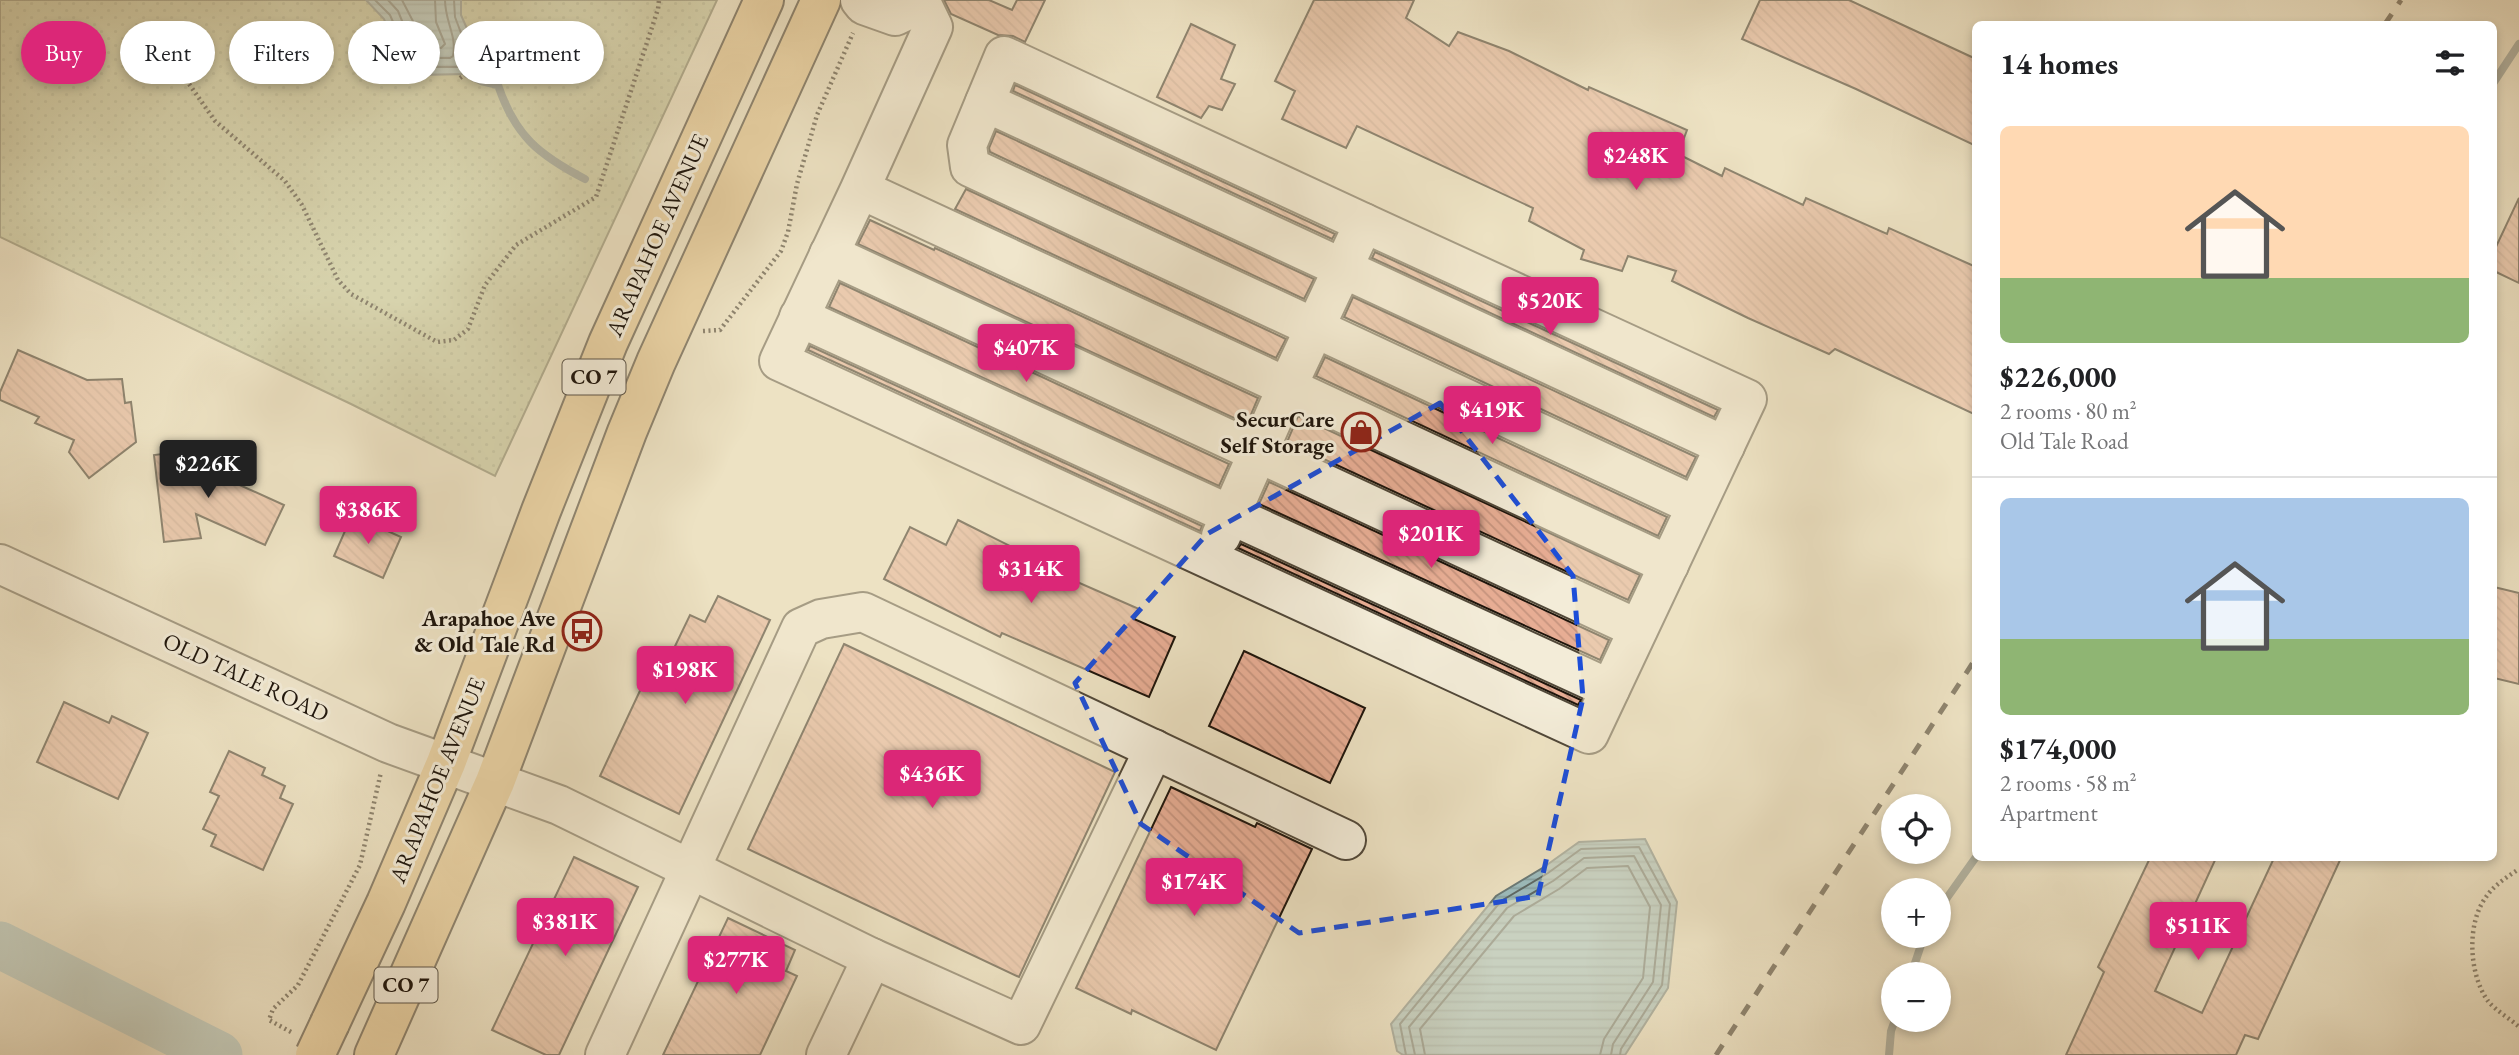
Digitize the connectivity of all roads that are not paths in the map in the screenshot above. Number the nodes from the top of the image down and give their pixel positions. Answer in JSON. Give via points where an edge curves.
{"nodes":[{"id":1,"x":764,"y":0,"type":"edge"},
{"id":2,"x":821,"y":0,"type":"edge"},
{"id":3,"x":862,"y":2,"type":"edge"},
{"id":4,"x":920,"y":2,"type":"edge"},
{"id":5,"x":985,"y":102,"type":"junction"},
{"id":6,"x":860,"y":189,"type":"junction"},
{"id":7,"x":1364,"y":223,"type":"junction"},
{"id":8,"x":829,"y":254,"type":"junction"},
{"id":9,"x":1343,"y":268,"type":"junction"},
{"id":10,"x":799,"y":317,"type":"junction"},
{"id":11,"x":1315,"y":328,"type":"junction"},
{"id":12,"x":1287,"y":387,"type":"junction"},
{"id":13,"x":1725,"y":446,"type":"junction"},
{"id":14,"x":1258,"y":454,"type":"junction"},
{"id":15,"x":1696,"y":506,"type":"junction"},
{"id":16,"x":1231,"y":514,"type":"junction"},
{"id":17,"x":1211,"y":560,"type":"junction"},
{"id":18,"x":0,"y":564,"type":"edge"},
{"id":19,"x":1669,"y":565,"type":"junction"},
{"id":20,"x":1638,"y":629,"type":"junction"},
{"id":21,"x":1610,"y":689,"type":"junction"},
{"id":22,"x":1154,"y":749,"type":"junction"},
{"id":23,"x":446,"y":763,"type":"junction"},
{"id":24,"x":495,"y":782,"type":"junction"},
{"id":25,"x":1346,"y":840,"type":"dead end"},
{"id":26,"x":691,"y":870,"type":"junction"},
{"id":27,"x":872,"y":958,"type":"junction"},
{"id":28,"x":313,"y":1037,"type":"edge"},
{"id":29,"x":377,"y":1050,"type":"edge"},
{"id":30,"x":605,"y":1055,"type":"edge"},
{"id":31,"x":826,"y":1055,"type":"edge"}],
"edges":[{"from":1,"to":23,"type":"main road","name":"ARAPAHOE AVENUE","number":"CO 7","via":[[608,343]]},
{"from":2,"to":24,"type":"main road","number":"CO 7","via":[[647,385]]},
{"from":3,"to":4,"type":"street","via":[[895,16]]},
{"from":4,"to":6,"type":"street","via":[[933,27]]},
{"from":5,"to":7,"type":"street","via":[[1004,56]]},
{"from":5,"to":9,"type":"street"},
{"from":5,"to":11,"type":"street","via":[[967,145],[970,167]]},
{"from":6,"to":8,"type":"street"},
{"from":6,"to":12,"type":"street"},
{"from":7,"to":9,"type":"street"},
{"from":7,"to":13,"type":"street","via":[[1747,399]]},
{"from":8,"to":10,"type":"street"},
{"from":8,"to":14,"type":"street"},
{"from":9,"to":11,"type":"street"},
{"from":9,"to":13,"type":"street"},
{"from":10,"to":16,"type":"street"},
{"from":10,"to":17,"type":"street","via":[[779,361]]},
{"from":11,"to":12,"type":"street"},
{"from":11,"to":15,"type":"street"},
{"from":12,"to":14,"type":"street"},
{"from":12,"to":19,"type":"street"},
{"from":13,"to":15,"type":"street"},
{"from":14,"to":16,"type":"street"},
{"from":14,"to":20,"type":"street"},
{"from":15,"to":19,"type":"street"},
{"from":16,"to":17,"type":"street"},
{"from":16,"to":21,"type":"street"},
{"from":17,"to":21,"type":"street","via":[[1589,734]]},
{"from":18,"to":23,"type":"street","name":"OLD TALE ROAD","via":[[388,743]]},
{"from":19,"to":20,"type":"street"},
{"from":20,"to":21,"type":"street"},
{"from":22,"to":25,"type":"street"},
{"from":22,"to":26,"type":"street","via":[[863,612],[821,619],[802,628]]},
{"from":22,"to":27,"type":"street","name":"OLD TALE ROAD","via":[[1021,1025]]},
{"from":23,"to":24,"type":"street","name":"OLD TALE ROAD"},
{"from":23,"to":28,"type":"main road","name":"ARAPAHOE AVENUE","number":"CO 7","via":[[386,903]]},
{"from":24,"to":26,"type":"street","name":"OLD TALE ROAD","via":[[559,805]]},
{"from":24,"to":29,"type":"main road","number":"CO 7"},
{"from":26,"to":27,"type":"street","name":"OLD TALE ROAD"},
{"from":26,"to":30,"type":"street"},
{"from":27,"to":31,"type":"street"}]}
